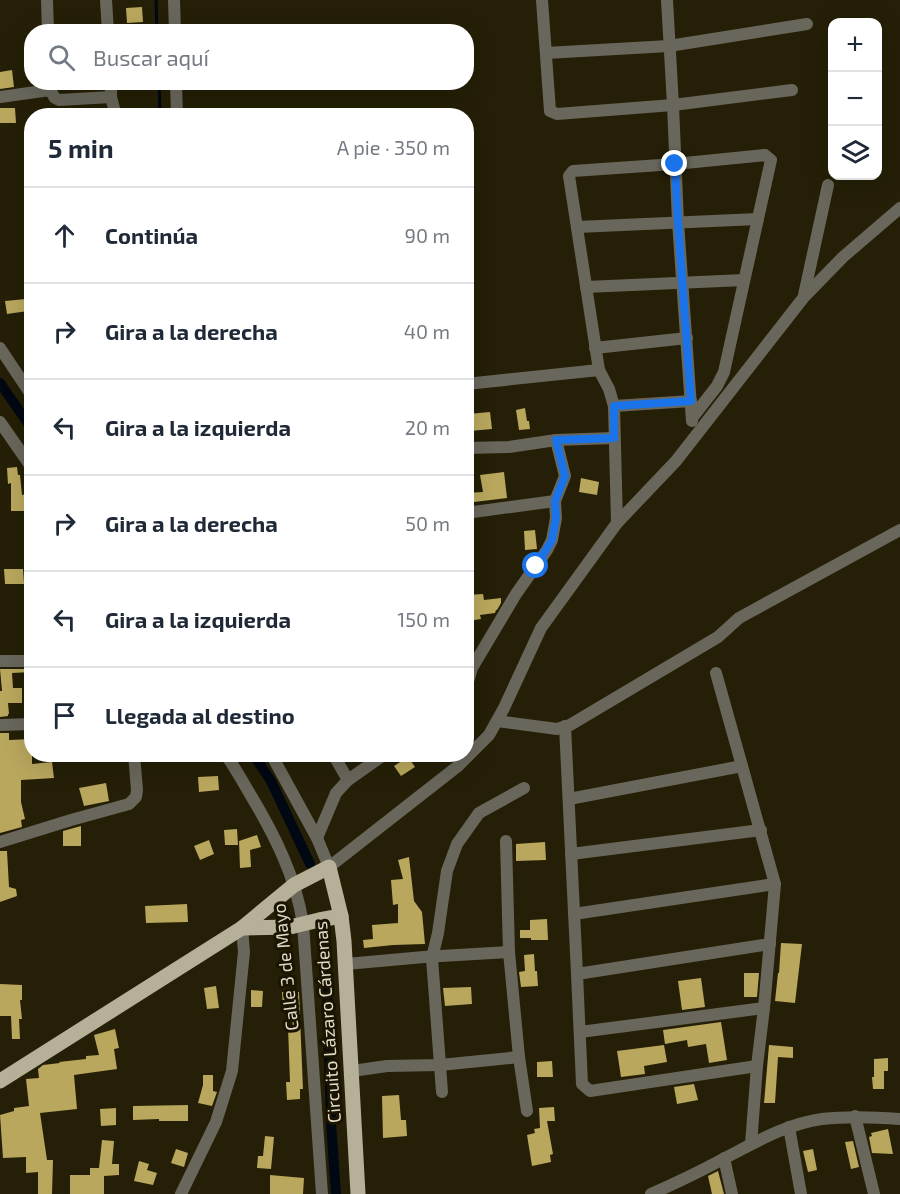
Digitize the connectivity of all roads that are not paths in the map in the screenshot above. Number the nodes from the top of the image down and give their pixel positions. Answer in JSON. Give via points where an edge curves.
{"nodes":[{"id":1,"x":47,"y":0,"type":"edge"},
{"id":2,"x":106,"y":0,"type":"edge"},
{"id":3,"x":174,"y":0,"type":"edge"},
{"id":4,"x":542,"y":0,"type":"edge"},
{"id":5,"x":667,"y":0,"type":"edge"},
{"id":6,"x":48,"y":24,"type":"edge"},
{"id":7,"x":108,"y":24,"type":"edge"},
{"id":8,"x":175,"y":24,"type":"edge"},
{"id":9,"x":807,"y":24,"type":"dead end"},
{"id":10,"x":669,"y":46,"type":"junction"},
{"id":11,"x":546,"y":53,"type":"junction"},
{"id":12,"x":32,"y":90,"type":"edge"},
{"id":13,"x":52,"y":90,"type":"edge"},
{"id":14,"x":111,"y":90,"type":"edge"},
{"id":15,"x":176,"y":90,"type":"edge"},
{"id":16,"x":792,"y":90,"type":"dead end"},
{"id":17,"x":0,"y":97,"type":"edge"},
{"id":18,"x":111,"y":98,"type":"junction"},
{"id":19,"x":673,"y":105,"type":"junction"},
{"id":20,"x":114,"y":108,"type":"edge"},
{"id":21,"x":177,"y":108,"type":"edge"},
{"id":22,"x":675,"y":164,"type":"junction"},
{"id":23,"x":828,"y":185,"type":"dead end"},
{"id":24,"x":900,"y":208,"type":"edge"},
{"id":25,"x":758,"y":219,"type":"junction"},
{"id":26,"x":678,"y":222,"type":"junction"},
{"id":27,"x":577,"y":227,"type":"junction"},
{"id":28,"x":744,"y":279,"type":"junction"},
{"id":29,"x":683,"y":283,"type":"junction"},
{"id":30,"x":586,"y":287,"type":"junction"},
{"id":31,"x":804,"y":297,"type":"junction"},
{"id":32,"x":687,"y":338,"type":"junction"},
{"id":33,"x":0,"y":348,"type":"edge"},
{"id":34,"x":596,"y":348,"type":"junction"},
{"id":35,"x":599,"y":370,"type":"junction"},
{"id":36,"x":474,"y":383,"type":"edge"},
{"id":37,"x":24,"y":384,"type":"edge"},
{"id":38,"x":691,"y":401,"type":"junction"},
{"id":39,"x":614,"y":406,"type":"junction"},
{"id":40,"x":692,"y":418,"type":"junction"},
{"id":41,"x":0,"y":422,"type":"edge"},
{"id":42,"x":5,"y":438,"type":"edge"},
{"id":43,"x":614,"y":438,"type":"junction"},
{"id":44,"x":693,"y":439,"type":"junction"},
{"id":45,"x":556,"y":440,"type":"junction"},
{"id":46,"x":474,"y":448,"type":"edge"},
{"id":47,"x":24,"y":459,"type":"edge"},
{"id":48,"x":555,"y":501,"type":"junction"},
{"id":49,"x":474,"y":512,"type":"edge"},
{"id":50,"x":617,"y":523,"type":"junction"},
{"id":51,"x":900,"y":530,"type":"edge"},
{"id":52,"x":0,"y":661,"type":"edge"},
{"id":53,"x":24,"y":661,"type":"edge"},
{"id":54,"x":474,"y":665,"type":"edge"},
{"id":55,"x":716,"y":673,"type":"dead end"},
{"id":56,"x":496,"y":721,"type":"junction"},
{"id":57,"x":24,"y":724,"type":"edge"},
{"id":58,"x":0,"y":725,"type":"edge"},
{"id":59,"x":565,"y":726,"type":"junction"},
{"id":60,"x":474,"y":750,"type":"edge"},
{"id":61,"x":135,"y":762,"type":"edge"},
{"id":62,"x":230,"y":762,"type":"edge"},
{"id":63,"x":275,"y":762,"type":"edge"},
{"id":64,"x":338,"y":762,"type":"edge"},
{"id":65,"x":374,"y":762,"type":"edge"},
{"id":66,"x":462,"y":762,"type":"edge"},
{"id":67,"x":742,"y":766,"type":"junction"},
{"id":68,"x":348,"y":780,"type":"junction"},
{"id":69,"x":524,"y":788,"type":"dead end"},
{"id":70,"x":569,"y":799,"type":"junction"},
{"id":71,"x":761,"y":830,"type":"junction"},
{"id":72,"x":316,"y":838,"type":"junction"},
{"id":73,"x":506,"y":841,"type":"dead end"},
{"id":74,"x":0,"y":842,"type":"edge"},
{"id":75,"x":571,"y":855,"type":"junction"},
{"id":76,"x":329,"y":867,"type":"junction"},
{"id":77,"x":775,"y":884,"type":"junction"},
{"id":78,"x":294,"y":885,"type":"junction"},
{"id":79,"x":574,"y":914,"type":"junction"},
{"id":80,"x":341,"y":916,"type":"junction"},
{"id":81,"x":303,"y":924,"type":"junction"},
{"id":82,"x":242,"y":928,"type":"junction"},
{"id":83,"x":770,"y":944,"type":"junction"},
{"id":84,"x":509,"y":952,"type":"junction"},
{"id":85,"x":432,"y":958,"type":"junction"},
{"id":86,"x":346,"y":964,"type":"junction"},
{"id":87,"x":577,"y":974,"type":"junction"},
{"id":88,"x":765,"y":1008,"type":"junction"},
{"id":89,"x":580,"y":1032,"type":"junction"},
{"id":90,"x":519,"y":1057,"type":"junction"},
{"id":91,"x":440,"y":1065,"type":"junction"},
{"id":92,"x":757,"y":1066,"type":"junction"},
{"id":93,"x":352,"y":1071,"type":"junction"},
{"id":94,"x":0,"y":1081,"type":"edge"},
{"id":95,"x":442,"y":1092,"type":"dead end"},
{"id":96,"x":527,"y":1111,"type":"dead end"},
{"id":97,"x":855,"y":1116,"type":"junction"},
{"id":98,"x":900,"y":1119,"type":"edge"},
{"id":99,"x":789,"y":1127,"type":"junction"},
{"id":100,"x":751,"y":1144,"type":"junction"},
{"id":101,"x":724,"y":1158,"type":"junction"},
{"id":102,"x":182,"y":1194,"type":"edge"},
{"id":103,"x":321,"y":1194,"type":"edge"},
{"id":104,"x":358,"y":1194,"type":"edge"},
{"id":105,"x":653,"y":1194,"type":"edge"},
{"id":106,"x":732,"y":1194,"type":"edge"},
{"id":107,"x":801,"y":1194,"type":"edge"},
{"id":108,"x":874,"y":1194,"type":"edge"}],
"edges":[{"from":1,"to":6,"type":"street"},
{"from":2,"to":7,"type":"street"},
{"from":3,"to":8,"type":"street"},
{"from":4,"to":11,"type":"street"},
{"from":5,"to":10,"type":"street"},
{"from":9,"to":10,"type":"street"},
{"from":10,"to":11,"type":"street"},
{"from":10,"to":19,"type":"street"},
{"from":11,"to":19,"type":"street","via":[[550,111],[557,114]]},
{"from":12,"to":17,"type":"street"},
{"from":13,"to":18,"type":"street","via":[[59,100]]},
{"from":14,"to":18,"type":"street"},
{"from":15,"to":21,"type":"street"},
{"from":16,"to":19,"type":"street"},
{"from":18,"to":20,"type":"street"},
{"from":19,"to":22,"type":"street"},
{"from":22,"to":25,"type":"street","via":[[765,155],[771,160]]},
{"from":22,"to":26,"type":"street"},
{"from":22,"to":27,"type":"street","via":[[573,171],[570,176]]},
{"from":23,"to":31,"type":"street"},
{"from":24,"to":31,"type":"street"},
{"from":25,"to":26,"type":"street"},
{"from":25,"to":28,"type":"street"},
{"from":26,"to":27,"type":"street"},
{"from":26,"to":29,"type":"street"},
{"from":27,"to":30,"type":"street"},
{"from":28,"to":29,"type":"street"},
{"from":28,"to":40,"type":"street","via":[[724,372]]},
{"from":29,"to":30,"type":"street"},
{"from":29,"to":32,"type":"street"},
{"from":30,"to":34,"type":"street"},
{"from":31,"to":44,"type":"street"},
{"from":32,"to":34,"type":"street"},
{"from":32,"to":38,"type":"street"},
{"from":33,"to":37,"type":"street"},
{"from":34,"to":35,"type":"street"},
{"from":35,"to":36,"type":"street"},
{"from":35,"to":39,"type":"street"},
{"from":38,"to":39,"type":"street"},
{"from":38,"to":40,"type":"street"},
{"from":39,"to":43,"type":"street"},
{"from":40,"to":44,"type":"street"},
{"from":41,"to":42,"type":"street"},
{"from":42,"to":47,"type":"street"},
{"from":43,"to":45,"type":"street"},
{"from":43,"to":50,"type":"street"},
{"from":44,"to":50,"type":"street"},
{"from":45,"to":46,"type":"street"},
{"from":45,"to":48,"type":"street","via":[[565,476]]},
{"from":48,"to":49,"type":"street"},
{"from":48,"to":54,"type":"street","via":[[552,540]]},
{"from":50,"to":56,"type":"street","via":[[541,628]]},
{"from":51,"to":59,"type":"street","via":[[739,618],[718,637]]},
{"from":52,"to":53,"type":"street"},
{"from":55,"to":67,"type":"street"},
{"from":56,"to":59,"type":"street","via":[[557,729]]},
{"from":56,"to":60,"type":"street"},
{"from":57,"to":58,"type":"street"},
{"from":59,"to":70,"type":"street"},
{"from":61,"to":74,"type":"street","via":[[138,790],[129,804]]},
{"from":62,"to":78,"type":"street","name":"Calle 3 de Mayo","via":[[269,826]]},
{"from":63,"to":72,"type":"street","name":"Circuito Lázaro Cárdenas"},
{"from":64,"to":68,"type":"street"},
{"from":65,"to":68,"type":"street"},
{"from":66,"to":76,"type":"street"},
{"from":67,"to":70,"type":"street"},
{"from":67,"to":71,"type":"street"},
{"from":68,"to":72,"type":"street","via":[[336,793]]},
{"from":69,"to":85,"type":"street","via":[[479,813],[457,844],[447,871]]},
{"from":70,"to":75,"type":"street"},
{"from":71,"to":75,"type":"street"},
{"from":71,"to":77,"type":"street"},
{"from":72,"to":76,"type":"street","name":"Circuito Lázaro Cárdenas"},
{"from":73,"to":84,"type":"street"},
{"from":75,"to":79,"type":"street"},
{"from":76,"to":78,"type":"main road"},
{"from":76,"to":80,"type":"main road","name":"Circuito Lázaro Cárdenas"},
{"from":77,"to":79,"type":"street"},
{"from":77,"to":83,"type":"street"},
{"from":78,"to":81,"type":"street","name":"Calle 3 de Mayo"},
{"from":78,"to":82,"type":"main road"},
{"from":79,"to":87,"type":"street"},
{"from":80,"to":81,"type":"main road"},
{"from":80,"to":86,"type":"main road","name":"Circuito Lázaro Cárdenas"},
{"from":81,"to":82,"type":"main road"},
{"from":81,"to":103,"type":"street","name":"Calle 3 de Mayo"},
{"from":82,"to":94,"type":"main road"},
{"from":82,"to":102,"type":"street","via":[[244,951],[232,1071],[216,1122]]},
{"from":83,"to":87,"type":"street"},
{"from":83,"to":88,"type":"street"},
{"from":84,"to":85,"type":"street"},
{"from":84,"to":90,"type":"street"},
{"from":85,"to":86,"type":"street"},
{"from":85,"to":91,"type":"street"},
{"from":86,"to":93,"type":"main road","name":"Circuito Lázaro Cárdenas"},
{"from":87,"to":89,"type":"street"},
{"from":88,"to":89,"type":"street"},
{"from":88,"to":92,"type":"street"},
{"from":89,"to":92,"type":"street","via":[[582,1084],[590,1091]]},
{"from":90,"to":91,"type":"street"},
{"from":90,"to":96,"type":"street"},
{"from":91,"to":93,"type":"street"},
{"from":91,"to":95,"type":"street"},
{"from":92,"to":100,"type":"street"},
{"from":93,"to":104,"type":"main road","name":"Circuito Lázaro Cárdenas"},
{"from":97,"to":98,"type":"street"},
{"from":97,"to":99,"type":"street"},
{"from":97,"to":108,"type":"street"},
{"from":99,"to":100,"type":"street"},
{"from":99,"to":107,"type":"street"},
{"from":100,"to":101,"type":"street"},
{"from":101,"to":105,"type":"street"},
{"from":101,"to":106,"type":"street"}]}
